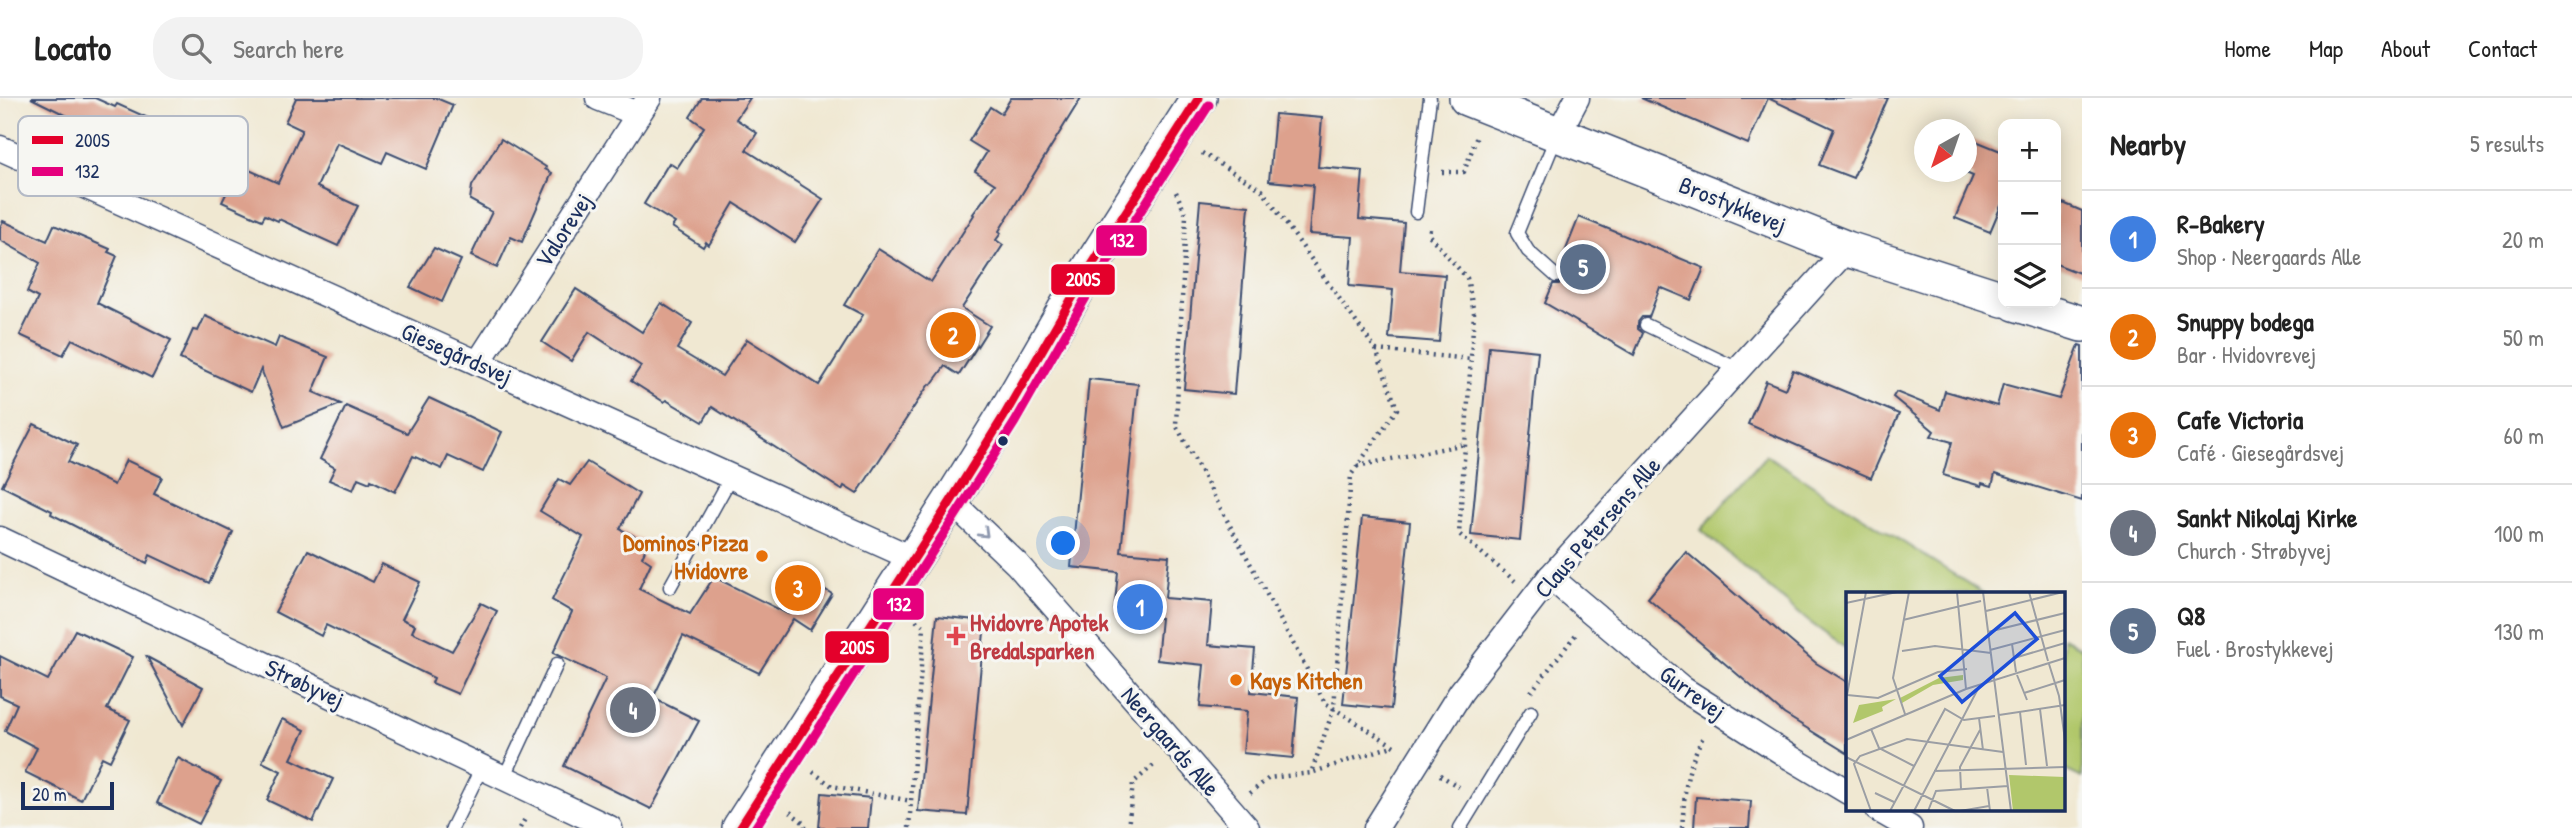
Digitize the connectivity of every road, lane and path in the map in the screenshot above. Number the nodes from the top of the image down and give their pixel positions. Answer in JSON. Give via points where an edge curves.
{"nodes":[{"id":1,"x":598,"y":98,"type":"edge"},
{"id":2,"x":1199,"y":98,"type":"edge"},
{"id":3,"x":1430,"y":98,"type":"edge"},
{"id":4,"x":1577,"y":98,"type":"edge"},
{"id":5,"x":1478,"y":102,"type":"edge"},
{"id":6,"x":643,"y":106,"type":"edge"},
{"id":7,"x":1558,"y":134,"type":"junction"},
{"id":8,"x":1168,"y":146,"type":"junction"},
{"id":9,"x":0,"y":148,"type":"edge"},
{"id":10,"x":18,"y":156,"type":"edge"},
{"id":11,"x":1434,"y":171,"type":"dead end"},
{"id":12,"x":107,"y":196,"type":"edge"},
{"id":13,"x":1416,"y":212,"type":"dead end"},
{"id":14,"x":1430,"y":224,"type":"dead end"},
{"id":15,"x":1847,"y":249,"type":"junction"},
{"id":16,"x":1556,"y":276,"type":"dead end"},
{"id":17,"x":1998,"y":297,"type":"edge"},
{"id":18,"x":2031,"y":308,"type":"edge"},
{"id":19,"x":2082,"y":324,"type":"edge"},
{"id":20,"x":1646,"y":325,"type":"dead end"},
{"id":21,"x":1376,"y":350,"type":"junction"},
{"id":22,"x":1471,"y":359,"type":"junction"},
{"id":23,"x":478,"y":363,"type":"junction"},
{"id":24,"x":1738,"y":369,"type":"junction"},
{"id":25,"x":1465,"y":443,"type":"junction"},
{"id":26,"x":1357,"y":466,"type":"junction"},
{"id":27,"x":731,"y":477,"type":"junction"},
{"id":28,"x":951,"y":501,"type":"junction"},
{"id":29,"x":0,"y":539,"type":"edge"},
{"id":30,"x":914,"y":559,"type":"junction"},
{"id":31,"x":1550,"y":577,"type":"junction"},
{"id":32,"x":670,"y":587,"type":"dead end"},
{"id":33,"x":1535,"y":597,"type":"junction"},
{"id":34,"x":888,"y":600,"type":"junction"},
{"id":35,"x":1593,"y":613,"type":"junction"},
{"id":36,"x":557,"y":664,"type":"dead end"},
{"id":37,"x":1334,"y":708,"type":"junction"},
{"id":38,"x":1717,"y":710,"type":"junction"},
{"id":39,"x":1531,"y":712,"type":"joint"},
{"id":40,"x":1393,"y":746,"type":"junction"},
{"id":41,"x":1176,"y":747,"type":"junction"},
{"id":42,"x":789,"y":753,"type":"junction"},
{"id":43,"x":1418,"y":762,"type":"junction"},
{"id":44,"x":493,"y":773,"type":"junction"},
{"id":45,"x":1311,"y":773,"type":"junction"},
{"id":46,"x":1846,"y":791,"type":"edge"},
{"id":47,"x":1478,"y":799,"type":"junction"},
{"id":48,"x":911,"y":801,"type":"junction"},
{"id":49,"x":1230,"y":809,"type":"junction"},
{"id":50,"x":1879,"y":810,"type":"edge"},
{"id":51,"x":452,"y":828,"type":"edge"},
{"id":52,"x":610,"y":828,"type":"edge"},
{"id":53,"x":740,"y":828,"type":"edge"},
{"id":54,"x":909,"y":828,"type":"edge"},
{"id":55,"x":1128,"y":828,"type":"edge"},
{"id":56,"x":1247,"y":828,"type":"edge"},
{"id":57,"x":1376,"y":828,"type":"edge"},
{"id":58,"x":1460,"y":828,"type":"edge"},
{"id":59,"x":1682,"y":828,"type":"edge"},
{"id":60,"x":1910,"y":828,"type":"edge"}],
"edges":[{"from":1,"to":6,"type":"street"},
{"from":2,"to":8,"type":"street"},
{"from":3,"to":13,"type":"lane"},
{"from":4,"to":7,"type":"street"},
{"from":5,"to":7,"type":"street","name":"Brostykkevej"},
{"from":5,"to":11,"type":"path","via":[[1464,172]]},
{"from":6,"to":23,"type":"street","name":"Valorevej"},
{"from":7,"to":15,"type":"street","name":"Brostykkevej"},
{"from":7,"to":16,"type":"lane","via":[[1517,233],[1528,251]]},
{"from":8,"to":21,"type":"path","via":[[1262,190]]},
{"from":8,"to":28,"type":"street"},
{"from":8,"to":37,"type":"path","via":[[1185,215],[1176,425],[1325,703]]},
{"from":9,"to":10,"type":"street","name":"Giesegårdsvej"},
{"from":12,"to":23,"type":"street","name":"Giesegårdsvej"},
{"from":14,"to":22,"type":"path","via":[[1429,235],[1467,278],[1474,313]]},
{"from":15,"to":17,"type":"street","name":"Brostykkevej"},
{"from":15,"to":24,"type":"street","name":"Claus Petersens Alle"},
{"from":18,"to":19,"type":"street"},
{"from":20,"to":24,"type":"lane"},
{"from":21,"to":22,"type":"path"},
{"from":21,"to":26,"type":"path","via":[[1397,409]]},
{"from":22,"to":25,"type":"path"},
{"from":23,"to":27,"type":"street","name":"Giesegårdsvej"},
{"from":24,"to":31,"type":"street","name":"Claus Petersens Alle"},
{"from":25,"to":26,"type":"path"},
{"from":25,"to":33,"type":"path","via":[[1459,534]]},
{"from":26,"to":37,"type":"path","via":[[1351,475]]},
{"from":27,"to":30,"type":"street","name":"Giesegårdsvej"},
{"from":27,"to":32,"type":"lane"},
{"from":28,"to":30,"type":"street"},
{"from":28,"to":41,"type":"street","name":"Neergaards Alle","one_way":true,"via":[[1017,564]]},
{"from":29,"to":44,"type":"street","name":"Strøbyvej"},
{"from":30,"to":34,"type":"street"},
{"from":31,"to":33,"type":"street","name":"Claus Petersens Alle"},
{"from":31,"to":35,"type":"street","name":"Gurrevej"},
{"from":33,"to":43,"type":"street","name":"Claus Petersens Alle","via":[[1461,692]]},
{"from":34,"to":42,"type":"street"},
{"from":34,"to":48,"type":"path","via":[[924,627]]},
{"from":35,"to":38,"type":"street","name":"Gurrevej","via":[[1683,689]]},
{"from":35,"to":39,"type":"path","via":[[1528,695]]},
{"from":36,"to":44,"type":"lane"},
{"from":37,"to":40,"type":"path"},
{"from":37,"to":45,"type":"path"},
{"from":38,"to":46,"type":"street","name":"Gurrevej"},
{"from":38,"to":59,"type":"path","via":[[1690,761]]},
{"from":39,"to":47,"type":"lane"},
{"from":40,"to":43,"type":"path"},
{"from":40,"to":45,"type":"path"},
{"from":41,"to":49,"type":"street","name":"Neergaards Alle"},
{"from":41,"to":55,"type":"path","via":[[1133,783]]},
{"from":42,"to":48,"type":"path","via":[[832,786]]},
{"from":42,"to":53,"type":"street"},
{"from":43,"to":47,"type":"path"},
{"from":43,"to":57,"type":"street","name":"Claus Petersens Alle"},
{"from":44,"to":51,"type":"lane"},
{"from":44,"to":52,"type":"street","name":"Strøbyvej"},
{"from":45,"to":49,"type":"path","via":[[1269,778]]},
{"from":47,"to":58,"type":"lane"},
{"from":48,"to":54,"type":"path"},
{"from":49,"to":56,"type":"street","name":"Neergaards Alle"},
{"from":50,"to":60,"type":"street"}]}
